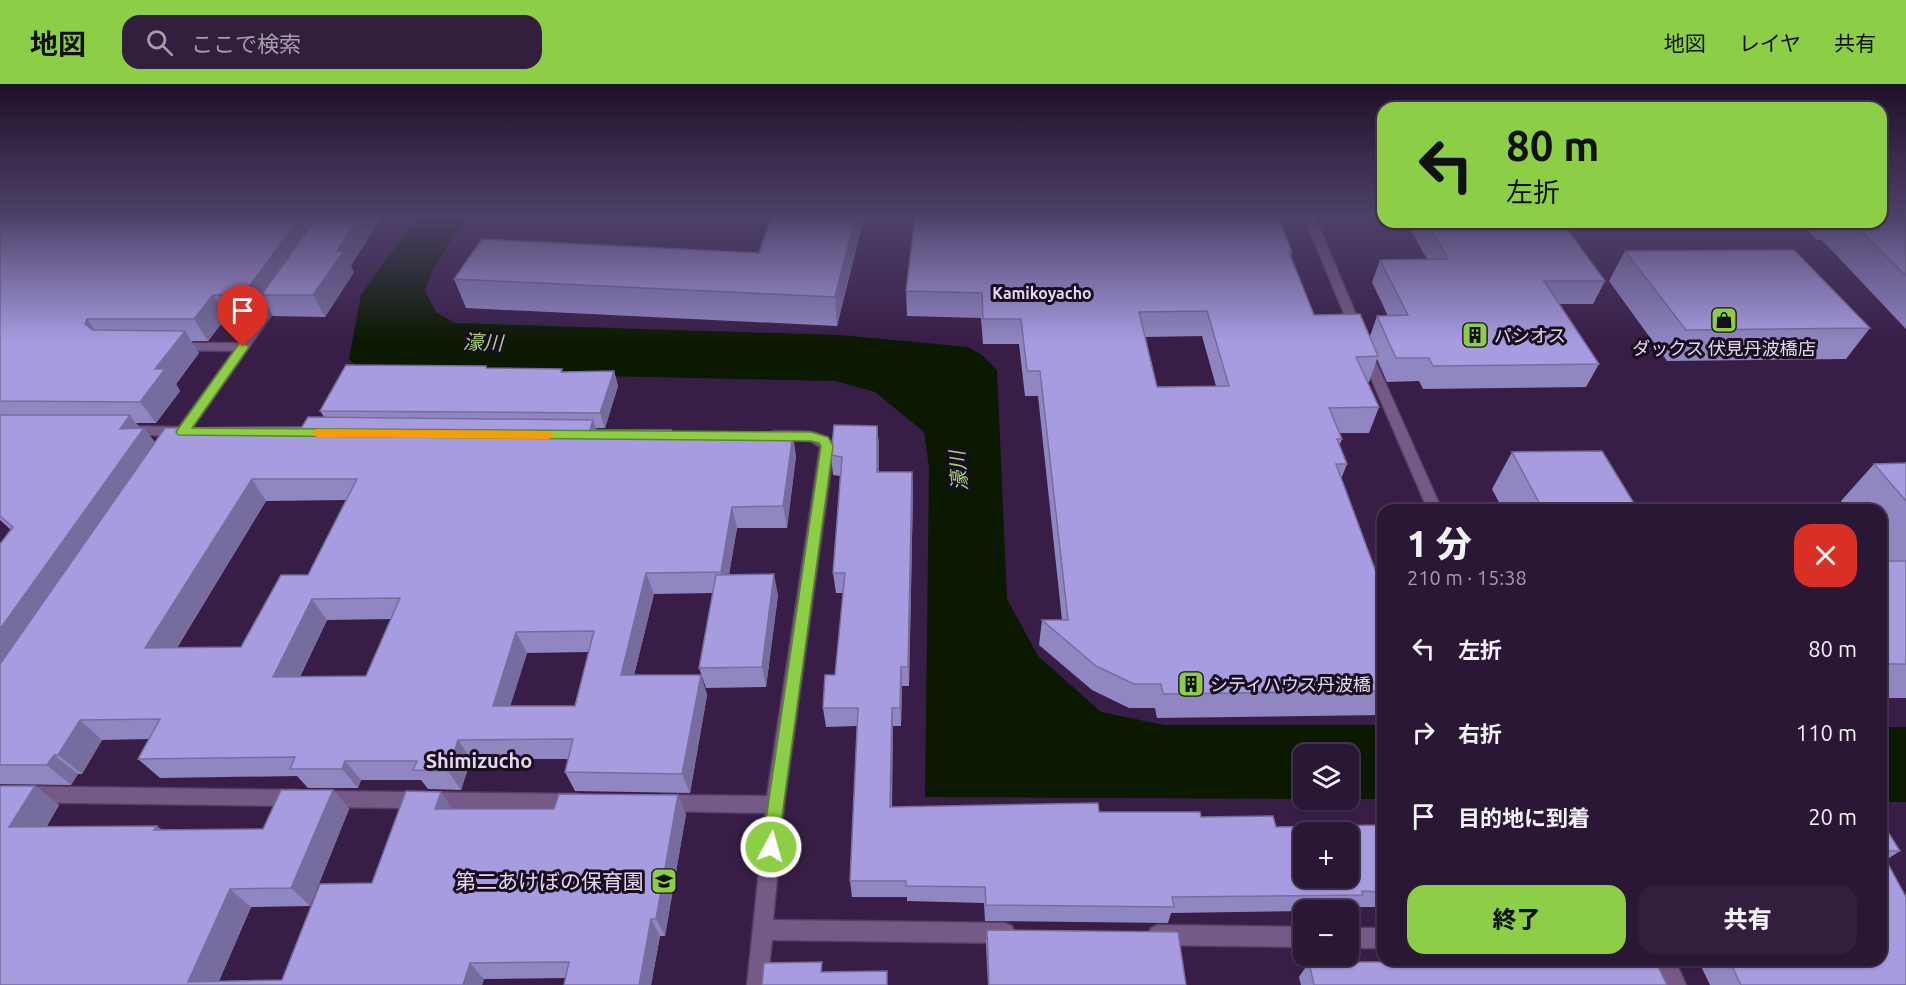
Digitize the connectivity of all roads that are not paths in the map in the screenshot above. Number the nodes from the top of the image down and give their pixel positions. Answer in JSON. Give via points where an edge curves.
{"nodes":[{"id":1,"x":1327,"y":259,"type":"edge"},
{"id":2,"x":290,"y":280,"type":"edge"},
{"id":3,"x":165,"y":346,"type":"edge"},
{"id":4,"x":243,"y":347,"type":"junction"},
{"id":5,"x":114,"y":431,"type":"edge"},
{"id":6,"x":183,"y":432,"type":"junction"},
{"id":7,"x":206,"y":432,"type":"edge"},
{"id":8,"x":764,"y":436,"type":"edge"},
{"id":9,"x":170,"y":451,"type":"edge"},
{"id":10,"x":1432,"y":504,"type":"edge"},
{"id":11,"x":0,"y":794,"type":"edge"},
{"id":12,"x":596,"y":802,"type":"edge"},
{"id":13,"x":644,"y":803,"type":"edge"},
{"id":14,"x":775,"y":805,"type":"junction"},
{"id":15,"x":762,"y":930,"type":"junction"},
{"id":16,"x":1021,"y":933,"type":"edge"},
{"id":17,"x":1139,"y":935,"type":"edge"},
{"id":18,"x":1293,"y":937,"type":"edge"},
{"id":19,"x":1359,"y":938,"type":"edge"},
{"id":20,"x":1377,"y":938,"type":"edge"},
{"id":21,"x":1668,"y":966,"type":"edge"},
{"id":22,"x":757,"y":985,"type":"edge"},
{"id":23,"x":1676,"y":985,"type":"edge"}],
"edges":[{"from":1,"to":10,"type":"street"},
{"from":2,"to":4,"type":"street"},
{"from":3,"to":4,"type":"street"},
{"from":4,"to":6,"type":"street"},
{"from":5,"to":6,"type":"street"},
{"from":6,"to":7,"type":"street"},
{"from":6,"to":9,"type":"street"},
{"from":8,"to":14,"type":"street","via":[[811,437],[823,440],[827,446]]},
{"from":11,"to":12,"type":"street"},
{"from":13,"to":14,"type":"street"},
{"from":14,"to":15,"type":"street"},
{"from":15,"to":16,"type":"street"},
{"from":15,"to":22,"type":"street"},
{"from":17,"to":18,"type":"street"},
{"from":19,"to":20,"type":"street"},
{"from":21,"to":23,"type":"street"}]}
